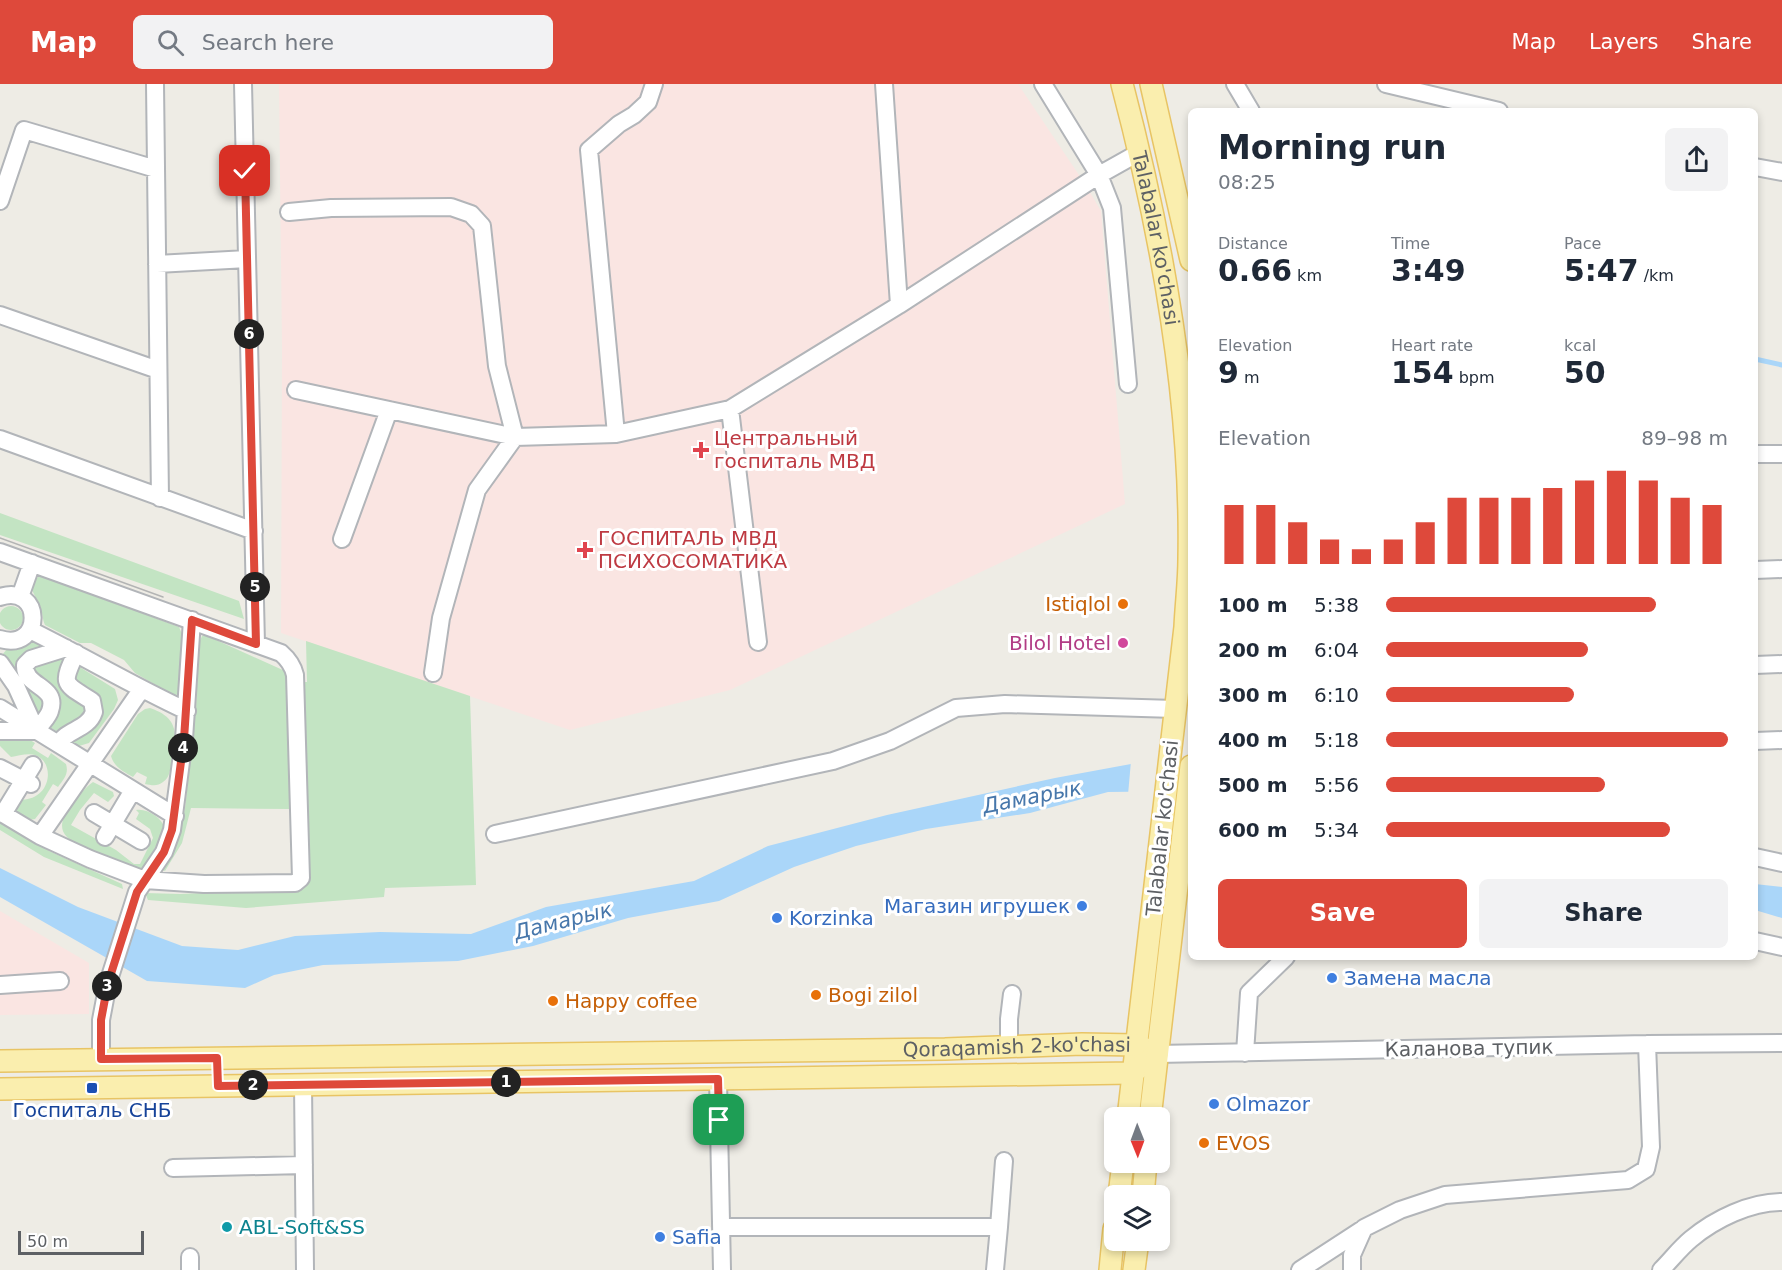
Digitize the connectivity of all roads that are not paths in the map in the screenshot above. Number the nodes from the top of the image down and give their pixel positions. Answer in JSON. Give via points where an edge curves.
{"nodes":[{"id":1,"x":243,"y":84,"type":"edge"},
{"id":2,"x":654,"y":84,"type":"edge"},
{"id":3,"x":884,"y":84,"type":"edge"},
{"id":4,"x":1043,"y":84,"type":"edge"},
{"id":5,"x":1122,"y":84,"type":"edge"},
{"id":6,"x":1151,"y":84,"type":"edge"},
{"id":7,"x":1234,"y":84,"type":"edge"},
{"id":8,"x":1386,"y":84,"type":"edge"},
{"id":9,"x":152,"y":85,"type":"edge"},
{"id":10,"x":1249,"y":108,"type":"edge"},
{"id":11,"x":1486,"y":108,"type":"edge"},
{"id":12,"x":1140,"y":152,"type":"junction"},
{"id":13,"x":1758,"y":167,"type":"edge"},
{"id":14,"x":156,"y":169,"type":"junction"},
{"id":15,"x":1782,"y":172,"type":"edge"},
{"id":16,"x":1099,"y":175,"type":"junction"},
{"id":17,"x":0,"y":201,"type":"edge"},
{"id":18,"x":289,"y":212,"type":"dead end"},
{"id":19,"x":1188,"y":247,"type":"edge"},
{"id":20,"x":247,"y":259,"type":"junction"},
{"id":21,"x":157,"y":264,"type":"junction"},
{"id":22,"x":899,"y":305,"type":"junction"},
{"id":23,"x":0,"y":315,"type":"edge"},
{"id":24,"x":158,"y":370,"type":"junction"},
{"id":25,"x":1128,"y":384,"type":"dead end"},
{"id":26,"x":296,"y":390,"type":"dead end"},
{"id":27,"x":730,"y":409,"type":"junction"},
{"id":28,"x":389,"y":410,"type":"junction"},
{"id":29,"x":616,"y":434,"type":"junction"},
{"id":30,"x":515,"y":437,"type":"junction"},
{"id":31,"x":0,"y":439,"type":"edge"},
{"id":32,"x":1758,"y":454,"type":"edge"},
{"id":33,"x":1782,"y":454,"type":"edge"},
{"id":34,"x":1188,"y":476,"type":"edge"},
{"id":35,"x":160,"y":498,"type":"junction"},
{"id":36,"x":254,"y":531,"type":"junction"},
{"id":37,"x":342,"y":539,"type":"dead end"},
{"id":38,"x":0,"y":552,"type":"edge"},
{"id":39,"x":32,"y":563,"type":"junction"},
{"id":40,"x":1782,"y":569,"type":"edge"},
{"id":41,"x":1758,"y":570,"type":"edge"},
{"id":42,"x":1188,"y":587,"type":"edge"},
{"id":43,"x":0,"y":597,"type":"edge"},
{"id":44,"x":20,"y":597,"type":"junction"},
{"id":45,"x":192,"y":620,"type":"junction"},
{"id":46,"x":30,"y":630,"type":"junction"},
{"id":47,"x":0,"y":639,"type":"edge"},
{"id":48,"x":758,"y":642,"type":"dead end"},
{"id":49,"x":256,"y":644,"type":"junction"},
{"id":50,"x":71,"y":650,"type":"junction"},
{"id":51,"x":0,"y":663,"type":"edge"},
{"id":52,"x":1782,"y":664,"type":"edge"},
{"id":53,"x":1758,"y":665,"type":"edge"},
{"id":54,"x":434,"y":673,"type":"dead end"},
{"id":55,"x":141,"y":690,"type":"junction"},
{"id":56,"x":0,"y":708,"type":"edge"},
{"id":57,"x":1183,"y":710,"type":"edge"},
{"id":58,"x":186,"y":711,"type":"junction"},
{"id":59,"x":0,"y":731,"type":"edge"},
{"id":60,"x":37,"y":731,"type":"junction"},
{"id":61,"x":1782,"y":740,"type":"edge"},
{"id":62,"x":1758,"y":741,"type":"edge"},
{"id":63,"x":58,"y":744,"type":"junction"},
{"id":64,"x":33,"y":765,"type":"dead end"},
{"id":65,"x":90,"y":765,"type":"junction"},
{"id":66,"x":0,"y":768,"type":"edge"},
{"id":67,"x":28,"y":782,"type":"junction"},
{"id":68,"x":133,"y":790,"type":"junction"},
{"id":69,"x":1188,"y":792,"type":"edge"},
{"id":70,"x":2,"y":813,"type":"edge"},
{"id":71,"x":94,"y":813,"type":"dead end"},
{"id":72,"x":175,"y":816,"type":"junction"},
{"id":73,"x":109,"y":830,"type":"junction"},
{"id":74,"x":1187,"y":833,"type":"edge"},
{"id":75,"x":495,"y":834,"type":"dead end"},
{"id":76,"x":40,"y":836,"type":"junction"},
{"id":77,"x":141,"y":841,"type":"dead end"},
{"id":78,"x":1758,"y":858,"type":"edge"},
{"id":79,"x":1186,"y":861,"type":"edge"},
{"id":80,"x":1782,"y":863,"type":"edge"},
{"id":81,"x":146,"y":880,"type":"junction"},
{"id":82,"x":1758,"y":942,"type":"edge"},
{"id":83,"x":1782,"y":947,"type":"edge"},
{"id":84,"x":1283,"y":960,"type":"edge"},
{"id":85,"x":60,"y":981,"type":"dead end"},
{"id":86,"x":0,"y":984,"type":"edge"},
{"id":87,"x":1012,"y":994,"type":"dead end"},
{"id":88,"x":1782,"y":1043,"type":"edge"},
{"id":89,"x":1647,"y":1044,"type":"junction"},
{"id":90,"x":1136,"y":1045,"type":"junction"},
{"id":91,"x":1009,"y":1048,"type":"junction"},
{"id":92,"x":1245,"y":1053,"type":"junction"},
{"id":93,"x":1157,"y":1054,"type":"junction"},
{"id":94,"x":217,"y":1058,"type":"junction"},
{"id":95,"x":101,"y":1059,"type":"junction"},
{"id":96,"x":0,"y":1060,"type":"edge"},
{"id":97,"x":1132,"y":1073,"type":"junction"},
{"id":98,"x":718,"y":1079,"type":"junction"},
{"id":99,"x":303,"y":1085,"type":"junction"},
{"id":100,"x":218,"y":1086,"type":"junction"},
{"id":101,"x":0,"y":1089,"type":"edge"},
{"id":102,"x":1129,"y":1107,"type":"edge"},
{"id":103,"x":1151,"y":1107,"type":"edge"},
{"id":104,"x":1004,"y":1161,"type":"dead end"},
{"id":105,"x":304,"y":1165,"type":"junction"},
{"id":106,"x":173,"y":1168,"type":"dead end"},
{"id":107,"x":1782,"y":1202,"type":"edge"},
{"id":108,"x":721,"y":1227,"type":"junction"},
{"id":109,"x":999,"y":1227,"type":"junction"},
{"id":110,"x":1364,"y":1228,"type":"junction"},
{"id":111,"x":1112,"y":1251,"type":"edge"},
{"id":112,"x":1137,"y":1251,"type":"edge"},
{"id":113,"x":305,"y":1270,"type":"edge"},
{"id":114,"x":722,"y":1270,"type":"edge"},
{"id":115,"x":995,"y":1270,"type":"edge"},
{"id":116,"x":1110,"y":1270,"type":"edge"},
{"id":117,"x":1134,"y":1270,"type":"edge"},
{"id":118,"x":1300,"y":1270,"type":"edge"},
{"id":119,"x":1352,"y":1270,"type":"edge"},
{"id":120,"x":1661,"y":1270,"type":"edge"}],
"edges":[{"from":1,"to":20,"type":"street"},
{"from":2,"to":29,"type":"street","via":[[648,102],[589,150]]},
{"from":3,"to":22,"type":"street"},
{"from":4,"to":16,"type":"street"},
{"from":5,"to":12,"type":"main road","name":"Talabalar ko'chasi"},
{"from":6,"to":19,"type":"main road","name":"Talabalar ko'chasi"},
{"from":7,"to":10,"type":"street"},
{"from":8,"to":11,"type":"street"},
{"from":9,"to":14,"type":"street"},
{"from":12,"to":16,"type":"street"},
{"from":12,"to":34,"type":"main road","name":"Talabalar ko'chasi","via":[[1182,398]]},
{"from":13,"to":15,"type":"street"},
{"from":14,"to":17,"type":"street","via":[[24,130]]},
{"from":14,"to":21,"type":"street"},
{"from":16,"to":22,"type":"street"},
{"from":16,"to":25,"type":"street","via":[[1112,208]]},
{"from":18,"to":30,"type":"street","via":[[451,207],[471,214],[482,226],[497,366]]},
{"from":20,"to":21,"type":"street"},
{"from":20,"to":36,"type":"street"},
{"from":21,"to":24,"type":"street"},
{"from":22,"to":27,"type":"street"},
{"from":23,"to":24,"type":"street"},
{"from":24,"to":35,"type":"street"},
{"from":26,"to":28,"type":"street"},
{"from":27,"to":29,"type":"street"},
{"from":27,"to":48,"type":"street"},
{"from":28,"to":30,"type":"street"},
{"from":28,"to":37,"type":"street"},
{"from":29,"to":30,"type":"street"},
{"from":30,"to":54,"type":"street","via":[[477,489],[441,618]]},
{"from":31,"to":35,"type":"street"},
{"from":32,"to":33,"type":"street"},
{"from":35,"to":36,"type":"street"},
{"from":36,"to":49,"type":"street"},
{"from":38,"to":39,"type":"street"},
{"from":39,"to":44,"type":"street"},
{"from":39,"to":45,"type":"street"},
{"from":40,"to":41,"type":"street"},
{"from":42,"to":57,"type":"main road","name":"Talabalar ko'chasi"},
{"from":43,"to":44,"type":"street"},
{"from":44,"to":46,"type":"street","via":[[33,614]]},
{"from":45,"to":49,"type":"street"},
{"from":45,"to":58,"type":"street"},
{"from":46,"to":47,"type":"street","via":[[16,640]]},
{"from":46,"to":50,"type":"street"},
{"from":49,"to":81,"type":"street","via":[[281,653],[294,669],[301,878],[295,883],[238,884]]},
{"from":50,"to":55,"type":"street"},
{"from":50,"to":60,"type":"street","via":[[31,659],[25,665],[29,679],[48,691],[51,700],[50,713]]},
{"from":50,"to":63,"type":"street","via":[[67,683],[92,701],[94,712],[88,723],[67,734]]},
{"from":51,"to":60,"type":"street","via":[[16,686]]},
{"from":52,"to":53,"type":"street"},
{"from":55,"to":58,"type":"street"},
{"from":55,"to":65,"type":"street"},
{"from":56,"to":60,"type":"street"},
{"from":57,"to":75,"type":"street","via":[[1005,704],[956,708],[890,741],[833,761]]},
{"from":57,"to":90,"type":"main road","name":"Talabalar ko'chasi","via":[[1170,752]]},
{"from":58,"to":72,"type":"street"},
{"from":59,"to":60,"type":"street"},
{"from":60,"to":63,"type":"street"},
{"from":61,"to":62,"type":"street"},
{"from":63,"to":65,"type":"street"},
{"from":64,"to":67,"type":"street"},
{"from":65,"to":68,"type":"street"},
{"from":65,"to":76,"type":"street"},
{"from":66,"to":67,"type":"street"},
{"from":67,"to":70,"type":"street"},
{"from":68,"to":72,"type":"street"},
{"from":68,"to":73,"type":"street"},
{"from":69,"to":74,"type":"main road","name":"Talabalar ko'chasi"},
{"from":70,"to":76,"type":"street"},
{"from":71,"to":73,"type":"street"},
{"from":72,"to":81,"type":"street","via":[[168,842]]},
{"from":73,"to":77,"type":"street"},
{"from":74,"to":79,"type":"main road","name":"Talabalar ko'chasi"},
{"from":76,"to":81,"type":"street"},
{"from":78,"to":80,"type":"street"},
{"from":79,"to":93,"type":"main road","name":"Talabalar ko'chasi"},
{"from":81,"to":95,"type":"street","via":[[137,892],[108,983],[101,1020]]},
{"from":82,"to":83,"type":"street"},
{"from":84,"to":92,"type":"street","via":[[1249,993]]},
{"from":85,"to":86,"type":"street"},
{"from":87,"to":91,"type":"street"},
{"from":88,"to":89,"type":"street","name":"Каланова тупик"},
{"from":89,"to":92,"type":"street","name":"Каланова тупик"},
{"from":89,"to":110,"type":"street","via":[[1651,1147],[1646,1168],[1628,1180],[1445,1195],[1400,1210]]},
{"from":90,"to":91,"type":"main road","name":"Qoraqamish 2-ko'chasi"},
{"from":90,"to":93,"type":"main road","name":"Qoraqamish 2-ko'chasi"},
{"from":90,"to":97,"type":"main road","name":"Talabalar ko'chasi"},
{"from":91,"to":94,"type":"main road","name":"Qoraqamish 2-ko'chasi"},
{"from":92,"to":93,"type":"street","name":"Каланова тупик"},
{"from":93,"to":97,"type":"main road","name":"Qoraqamish 2-ko'chasi"},
{"from":93,"to":103,"type":"main road","name":"Talabalar ko'chasi"},
{"from":94,"to":95,"type":"main road","name":"Qoraqamish 2-ko'chasi"},
{"from":94,"to":100,"type":"main road"},
{"from":95,"to":96,"type":"main road","name":"Qoraqamish 2-ko'chasi"},
{"from":97,"to":98,"type":"main road","name":"Qoraqamish 2-ko'chasi"},
{"from":97,"to":102,"type":"main road","name":"Talabalar ko'chasi"},
{"from":98,"to":99,"type":"main road","name":"Qoraqamish 2-ko'chasi"},
{"from":98,"to":108,"type":"street"},
{"from":99,"to":100,"type":"main road","name":"Qoraqamish 2-ko'chasi"},
{"from":99,"to":105,"type":"street"},
{"from":100,"to":101,"type":"main road","name":"Qoraqamish 2-ko'chasi"},
{"from":104,"to":109,"type":"street"},
{"from":105,"to":106,"type":"street"},
{"from":105,"to":113,"type":"street"},
{"from":107,"to":120,"type":"street","via":[[1727,1215],[1691,1239]]},
{"from":108,"to":109,"type":"street"},
{"from":108,"to":114,"type":"street"},
{"from":109,"to":115,"type":"street"},
{"from":110,"to":118,"type":"street"},
{"from":110,"to":119,"type":"street","via":[[1352,1255]]},
{"from":111,"to":116,"type":"main road"},
{"from":112,"to":117,"type":"main road"}]}
